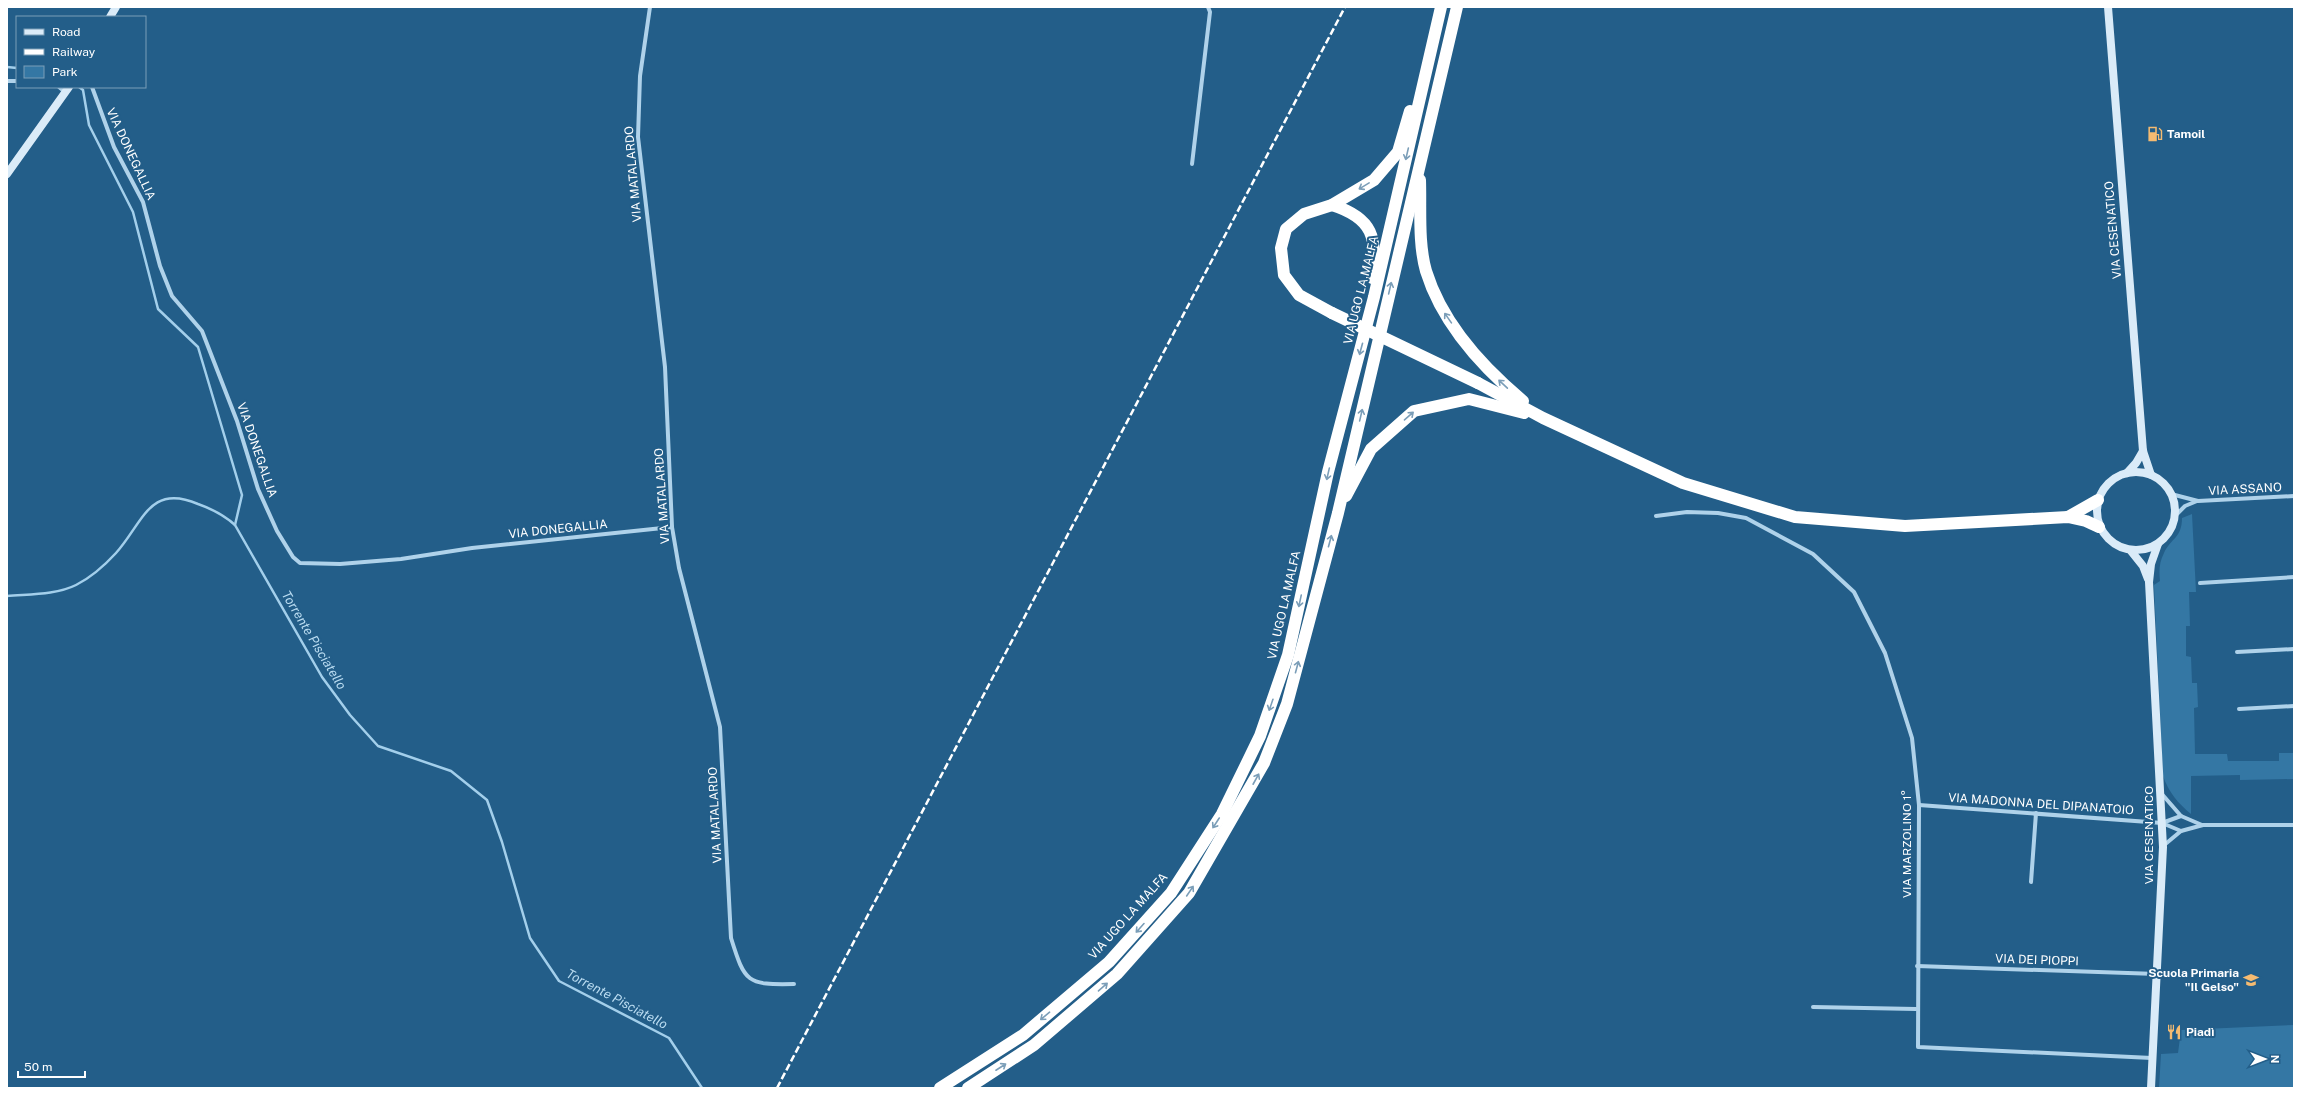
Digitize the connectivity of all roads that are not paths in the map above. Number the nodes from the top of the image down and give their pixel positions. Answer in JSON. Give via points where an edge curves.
{"nodes":[{"id":1,"x":116,"y":7,"type":"edge"},
{"id":2,"x":650,"y":7,"type":"edge"},
{"id":3,"x":1208,"y":7,"type":"edge"},
{"id":4,"x":1457,"y":7,"type":"edge"},
{"id":5,"x":2108,"y":7,"type":"edge"},
{"id":6,"x":1440,"y":11,"type":"edge"},
{"id":7,"x":111,"y":16,"type":"edge"},
{"id":8,"x":92,"y":88,"type":"edge"},
{"id":9,"x":64,"y":89,"type":"edge"},
{"id":10,"x":1420,"y":161,"type":"junction"},
{"id":11,"x":1192,"y":164,"type":"dead end"},
{"id":12,"x":7,"y":174,"type":"edge"},
{"id":13,"x":1332,"y":205,"type":"junction"},
{"id":14,"x":1374,"y":298,"type":"junction"},
{"id":15,"x":1543,"y":418,"type":"junction"},
{"id":16,"x":2143,"y":451,"type":"junction"},
{"id":17,"x":2127,"y":473,"type":"junction"},
{"id":18,"x":2151,"y":475,"type":"junction"},
{"id":19,"x":2171,"y":494,"type":"junction"},
{"id":20,"x":2294,"y":496,"type":"edge"},
{"id":21,"x":2098,"y":500,"type":"junction"},
{"id":22,"x":2198,"y":501,"type":"junction"},
{"id":23,"x":1338,"y":513,"type":"junction"},
{"id":24,"x":1656,"y":516,"type":"dead end"},
{"id":25,"x":2068,"y":516,"type":"junction"},
{"id":26,"x":2175,"y":516,"type":"junction"},
{"id":27,"x":672,"y":527,"type":"junction"},
{"id":28,"x":2099,"y":527,"type":"junction"},
{"id":29,"x":2158,"y":544,"type":"junction"},
{"id":30,"x":2131,"y":551,"type":"junction"},
{"id":31,"x":2294,"y":577,"type":"edge"},
{"id":32,"x":2149,"y":582,"type":"junction"},
{"id":33,"x":2200,"y":583,"type":"dead end"},
{"id":34,"x":2294,"y":648,"type":"edge"},
{"id":35,"x":2236,"y":652,"type":"dead end"},
{"id":36,"x":2294,"y":706,"type":"edge"},
{"id":37,"x":2239,"y":708,"type":"dead end"},
{"id":38,"x":2161,"y":793,"type":"junction"},
{"id":39,"x":1919,"y":805,"type":"junction"},
{"id":40,"x":2036,"y":813,"type":"junction"},
{"id":41,"x":2181,"y":816,"type":"junction"},
{"id":42,"x":2162,"y":822,"type":"junction"},
{"id":43,"x":2203,"y":825,"type":"junction"},
{"id":44,"x":2294,"y":825,"type":"edge"},
{"id":45,"x":2181,"y":831,"type":"junction"},
{"id":46,"x":2163,"y":847,"type":"junction"},
{"id":47,"x":2031,"y":882,"type":"dead end"},
{"id":48,"x":1917,"y":966,"type":"junction"},
{"id":49,"x":2157,"y":974,"type":"junction"},
{"id":50,"x":794,"y":984,"type":"dead end"},
{"id":51,"x":1813,"y":1007,"type":"dead end"},
{"id":52,"x":1916,"y":1009,"type":"junction"},
{"id":53,"x":2153,"y":1058,"type":"junction"},
{"id":54,"x":940,"y":1088,"type":"edge"},
{"id":55,"x":968,"y":1088,"type":"edge"},
{"id":56,"x":2151,"y":1088,"type":"edge"}],
"edges":[{"from":1,"to":7,"type":"main road"},
{"from":2,"to":27,"type":"street","name":"VIA MATALARDO","via":[[640,76],[638,138],[665,367]]},
{"from":3,"to":11,"type":"street","via":[[1210,12]]},
{"from":4,"to":10,"type":"highway"},
{"from":5,"to":16,"type":"main road","name":"VIA CESENATICO"},
{"from":6,"to":13,"type":"highway","one_way":true,"via":[[1427,38],[1398,152],[1374,180]]},
{"from":6,"to":14,"type":"highway","name":"VIA UGO LA MALFA","one_way":true},
{"from":8,"to":27,"type":"street","name":"VIA DONEGALLIA","via":[[114,147],[143,202],[160,266],[172,296],[202,331],[237,421],[258,489],[285,545],[296,560],[300,563],[340,564],[401,559],[472,548]]},
{"from":9,"to":12,"type":"main road"},
{"from":15,"to":10,"type":"highway","one_way":true,"via":[[1502,384],[1470,350],[1440,307],[1426,269],[1421,229]]},
{"from":23,"to":10,"type":"highway","one_way":true},
{"from":13,"to":14,"type":"highway","via":[[1347,210],[1360,219],[1373,236],[1374,263],[1371,281]]},
{"from":13,"to":15,"type":"highway","bridge":true,"via":[[1304,214],[1286,229],[1281,248],[1284,275],[1299,295]]},
{"from":14,"to":54,"type":"highway","name":"VIA UGO LA MALFA","one_way":true,"via":[[1328,472],[1288,655],[1260,736],[1222,814],[1171,893],[1109,962],[1023,1035]]},
{"from":23,"to":15,"type":"highway","one_way":true,"via":[[1371,448],[1414,411],[1469,399]]},
{"from":15,"to":25,"type":"highway","via":[[1683,483],[1795,517],[1905,526]]},
{"from":16,"to":17,"type":"main road"},
{"from":16,"to":18,"type":"main road","name":"VIA CESENATICO"},
{"from":17,"to":18,"type":"main road"},
{"from":17,"to":21,"type":"main road","via":[[2114,478]]},
{"from":18,"to":19,"type":"main road","via":[[2163,482]]},
{"from":19,"to":22,"type":"street","name":"VIA ASSANO"},
{"from":19,"to":26,"type":"main road"},
{"from":20,"to":22,"type":"street","name":"VIA ASSANO"},
{"from":21,"to":25,"type":"highway"},
{"from":21,"to":28,"type":"main road","via":[[2096,514]]},
{"from":22,"to":26,"type":"street","name":"VIA ASSANO","via":[[2185,506]]},
{"from":55,"to":23,"type":"highway","one_way":true,"via":[[1034,1045],[1117,974],[1189,893],[1264,763],[1287,704]]},
{"from":24,"to":39,"type":"street","name":"VIA MARZOLINO 1°","via":[[1688,512],[1718,513],[1746,518],[1813,554],[1854,592],[1885,653],[1912,738]]},
{"from":25,"to":28,"type":"highway"},
{"from":26,"to":29,"type":"main road","via":[[2172,527]]},
{"from":27,"to":50,"type":"street","name":"VIA MATALARDO","via":[[679,568],[720,727],[731,938],[740,968],[751,981]]},
{"from":28,"to":30,"type":"main road","via":[[2107,539],[2118,547]]},
{"from":29,"to":30,"type":"main road","via":[[2145,550]]},
{"from":29,"to":32,"type":"main road","name":"VIA CESENATICO","via":[[2151,564]]},
{"from":30,"to":32,"type":"main road","name":"VIA CESENATICO","via":[[2143,566]]},
{"from":31,"to":33,"type":"street"},
{"from":32,"to":38,"type":"main road","name":"VIA CESENATICO"},
{"from":34,"to":35,"type":"street"},
{"from":36,"to":37,"type":"street"},
{"from":38,"to":41,"type":"street"},
{"from":38,"to":42,"type":"main road","name":"VIA CESENATICO"},
{"from":39,"to":40,"type":"street","name":"VIA MADONNA DEL DIPANATOIO"},
{"from":39,"to":48,"type":"street","name":"VIA MARZOLINO 1°"},
{"from":40,"to":42,"type":"street","name":"VIA MADONNA DEL DIPANATOIO"},
{"from":40,"to":47,"type":"street"},
{"from":41,"to":42,"type":"street"},
{"from":41,"to":43,"type":"street"},
{"from":42,"to":45,"type":"street"},
{"from":42,"to":46,"type":"main road","name":"VIA CESENATICO"},
{"from":43,"to":44,"type":"street"},
{"from":43,"to":45,"type":"street"},
{"from":45,"to":46,"type":"street"},
{"from":46,"to":49,"type":"main road","name":"VIA CESENATICO"},
{"from":48,"to":49,"type":"street","name":"VIA DEI PIOPPI"},
{"from":48,"to":52,"type":"street","name":"VIA MARZOLINO 1°"},
{"from":49,"to":53,"type":"main road","name":"VIA CESENATICO"},
{"from":51,"to":52,"type":"street"},
{"from":52,"to":53,"type":"street","name":"VIA MARZOLINO 1°","via":[[1918,1047]]},
{"from":53,"to":56,"type":"main road","name":"VIA CESENATICO"}]}
